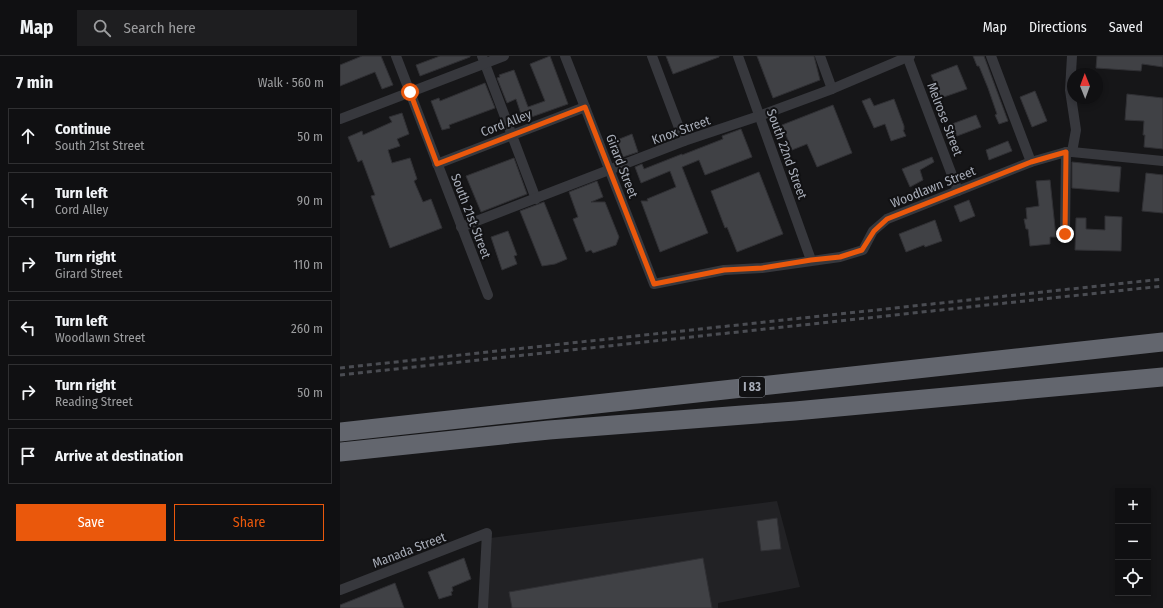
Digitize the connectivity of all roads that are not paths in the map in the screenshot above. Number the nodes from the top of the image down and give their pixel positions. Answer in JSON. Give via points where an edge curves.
{"nodes":[{"id":1,"x":396,"y":56,"type":"edge"},
{"id":2,"x":504,"y":56,"type":"edge"},
{"id":3,"x":565,"y":56,"type":"edge"},
{"id":4,"x":652,"y":56,"type":"edge"},
{"id":5,"x":738,"y":56,"type":"edge"},
{"id":6,"x":820,"y":56,"type":"edge"},
{"id":7,"x":908,"y":56,"type":"edge"},
{"id":8,"x":991,"y":56,"type":"edge"},
{"id":9,"x":1072,"y":56,"type":"edge"},
{"id":10,"x":484,"y":60,"type":"edge"},
{"id":11,"x":832,"y":89,"type":"junction"},
{"id":12,"x":410,"y":92,"type":"junction"},
{"id":13,"x":585,"y":107,"type":"junction"},
{"id":14,"x":759,"y":116,"type":"junction"},
{"id":15,"x":340,"y":119,"type":"edge"},
{"id":16,"x":512,"y":135,"type":"junction"},
{"id":17,"x":684,"y":141,"type":"junction"},
{"id":18,"x":1069,"y":152,"type":"junction"},
{"id":19,"x":1163,"y":161,"type":"edge"},
{"id":20,"x":1031,"y":162,"type":"junction"},
{"id":21,"x":437,"y":164,"type":"junction"},
{"id":22,"x":610,"y":171,"type":"junction"},
{"id":23,"x":958,"y":191,"type":"junction"},
{"id":24,"x":536,"y":199,"type":"junction"},
{"id":25,"x":462,"y":227,"type":"junction"},
{"id":26,"x":1065,"y":234,"type":"dead end"},
{"id":27,"x":811,"y":260,"type":"junction"},
{"id":28,"x":654,"y":284,"type":"joint"},
{"id":29,"x":488,"y":295,"type":"dead end"},
{"id":30,"x":1163,"y":342,"type":"edge"},
{"id":31,"x":1163,"y":377,"type":"edge"},
{"id":32,"x":340,"y":432,"type":"edge"},
{"id":33,"x":340,"y":452,"type":"edge"},
{"id":34,"x":340,"y":590,"type":"edge"},
{"id":35,"x":483,"y":608,"type":"edge"}],
"edges":[{"from":1,"to":12,"type":"street","name":"South 21st Street"},
{"from":2,"to":10,"type":"street"},
{"from":3,"to":13,"type":"street","name":"Girard Street"},
{"from":4,"to":17,"type":"street"},
{"from":5,"to":14,"type":"street","name":"South 22nd Street"},
{"from":6,"to":11,"type":"street"},
{"from":7,"to":11,"type":"street","name":"Knox Street"},
{"from":7,"to":23,"type":"street","name":"Melrose Street"},
{"from":8,"to":20,"type":"street"},
{"from":9,"to":18,"type":"street","via":[[1070,90],[1076,130]]},
{"from":10,"to":12,"type":"street"},
{"from":10,"to":16,"type":"street"},
{"from":11,"to":14,"type":"street","name":"Knox Street"},
{"from":12,"to":15,"type":"street"},
{"from":12,"to":21,"type":"street","name":"South 21st Street"},
{"from":13,"to":16,"type":"street","name":"Cord Alley"},
{"from":13,"to":22,"type":"street","name":"Girard Street"},
{"from":14,"to":17,"type":"street","name":"Knox Street"},
{"from":14,"to":27,"type":"street","name":"South 22nd Street"},
{"from":16,"to":21,"type":"street","name":"Cord Alley"},
{"from":16,"to":24,"type":"street"},
{"from":17,"to":22,"type":"street","name":"Knox Street"},
{"from":18,"to":19,"type":"street","name":"Woodlawn Street"},
{"from":18,"to":20,"type":"street","name":"Woodlawn Street"},
{"from":18,"to":26,"type":"street"},
{"from":20,"to":23,"type":"street","name":"Woodlawn Street"},
{"from":21,"to":25,"type":"street","name":"South 21st Street"},
{"from":22,"to":24,"type":"street","name":"Knox Street"},
{"from":22,"to":28,"type":"street","name":"Girard Street"},
{"from":23,"to":27,"type":"street","name":"Woodlawn Street","via":[[887,219],[874,231],[862,250],[840,257]]},
{"from":24,"to":25,"type":"street","name":"Knox Street"},
{"from":25,"to":29,"type":"street","name":"South 21st Street"},
{"from":27,"to":28,"type":"street","name":"Woodlawn Street","via":[[762,268],[724,270]]},
{"from":30,"to":32,"type":"highway","number":"I 83"},
{"from":31,"to":33,"type":"highway","number":"I 83","via":[[795,411],[549,430]]},
{"from":34,"to":35,"type":"street","name":"Manada Street","via":[[487,533]]}]}
